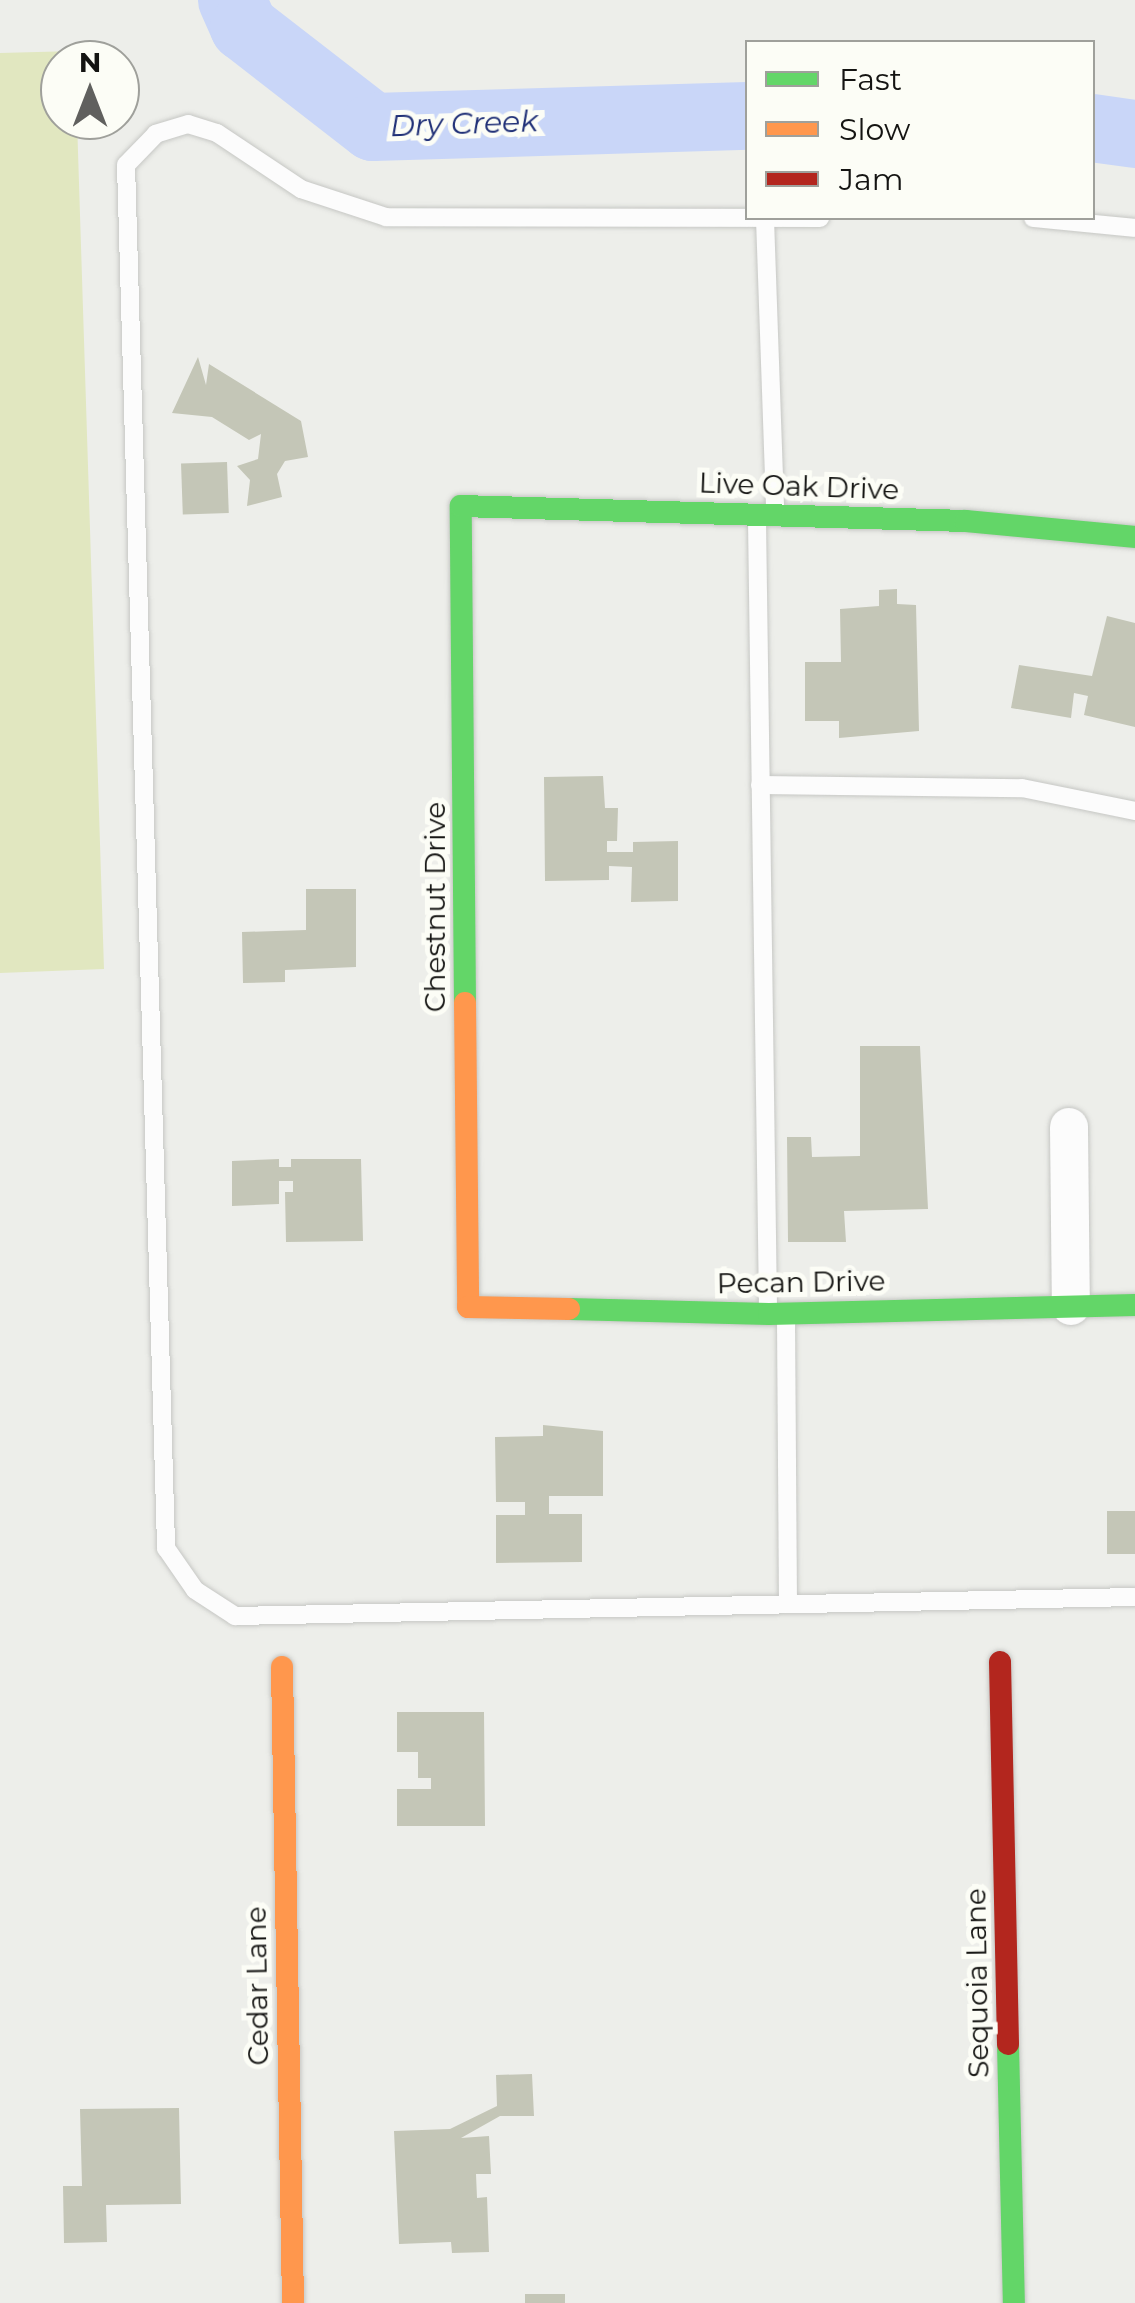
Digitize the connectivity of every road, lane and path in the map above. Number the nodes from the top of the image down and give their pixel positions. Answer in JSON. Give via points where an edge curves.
{"nodes":[{"id":1,"x":745,"y":219,"type":"edge"},
{"id":2,"x":765,"y":220,"type":"edge"},
{"id":3,"x":1053,"y":220,"type":"edge"},
{"id":4,"x":1135,"y":228,"type":"edge"},
{"id":5,"x":461,"y":506,"type":"joint"},
{"id":6,"x":766,"y":515,"type":"junction"},
{"id":7,"x":1135,"y":537,"type":"edge"},
{"id":8,"x":760,"y":785,"type":"junction"},
{"id":9,"x":1135,"y":812,"type":"edge"},
{"id":10,"x":1068,"y":1128,"type":"dead end"},
{"id":11,"x":1135,"y":1305,"type":"edge"},
{"id":12,"x":1071,"y":1306,"type":"junction"},
{"id":13,"x":468,"y":1308,"type":"joint"},
{"id":14,"x":777,"y":1314,"type":"junction"},
{"id":15,"x":1135,"y":1596,"type":"edge"},
{"id":16,"x":788,"y":1604,"type":"junction"},
{"id":17,"x":1000,"y":1662,"type":"dead end"},
{"id":18,"x":282,"y":1668,"type":"dead end"},
{"id":19,"x":293,"y":2303,"type":"edge"},
{"id":20,"x":1014,"y":2303,"type":"edge"}],
"edges":[{"from":1,"to":16,"type":"lane","via":[[386,217],[301,189],[217,133],[188,124],[156,134],[126,165],[166,1548],[195,1590],[234,1616]]},
{"from":2,"to":6,"type":"lane"},
{"from":3,"to":4,"type":"lane"},
{"from":5,"to":6,"type":"street","name":"Live Oak Drive"},
{"from":5,"to":13,"type":"street","name":"Chestnut Drive"},
{"from":6,"to":7,"type":"street","name":"Live Oak Drive","via":[[966,520]]},
{"from":6,"to":8,"type":"lane"},
{"from":8,"to":9,"type":"lane","via":[[1022,788]]},
{"from":8,"to":14,"type":"lane"},
{"from":10,"to":12,"type":"street"},
{"from":11,"to":12,"type":"street","name":"Pecan Drive"},
{"from":12,"to":14,"type":"street","name":"Pecan Drive"},
{"from":13,"to":14,"type":"street","name":"Pecan Drive"},
{"from":14,"to":16,"type":"lane"},
{"from":15,"to":16,"type":"lane"},
{"from":17,"to":20,"type":"street","name":"Sequoia Lane"},
{"from":18,"to":19,"type":"street","name":"Cedar Lane"}]}
